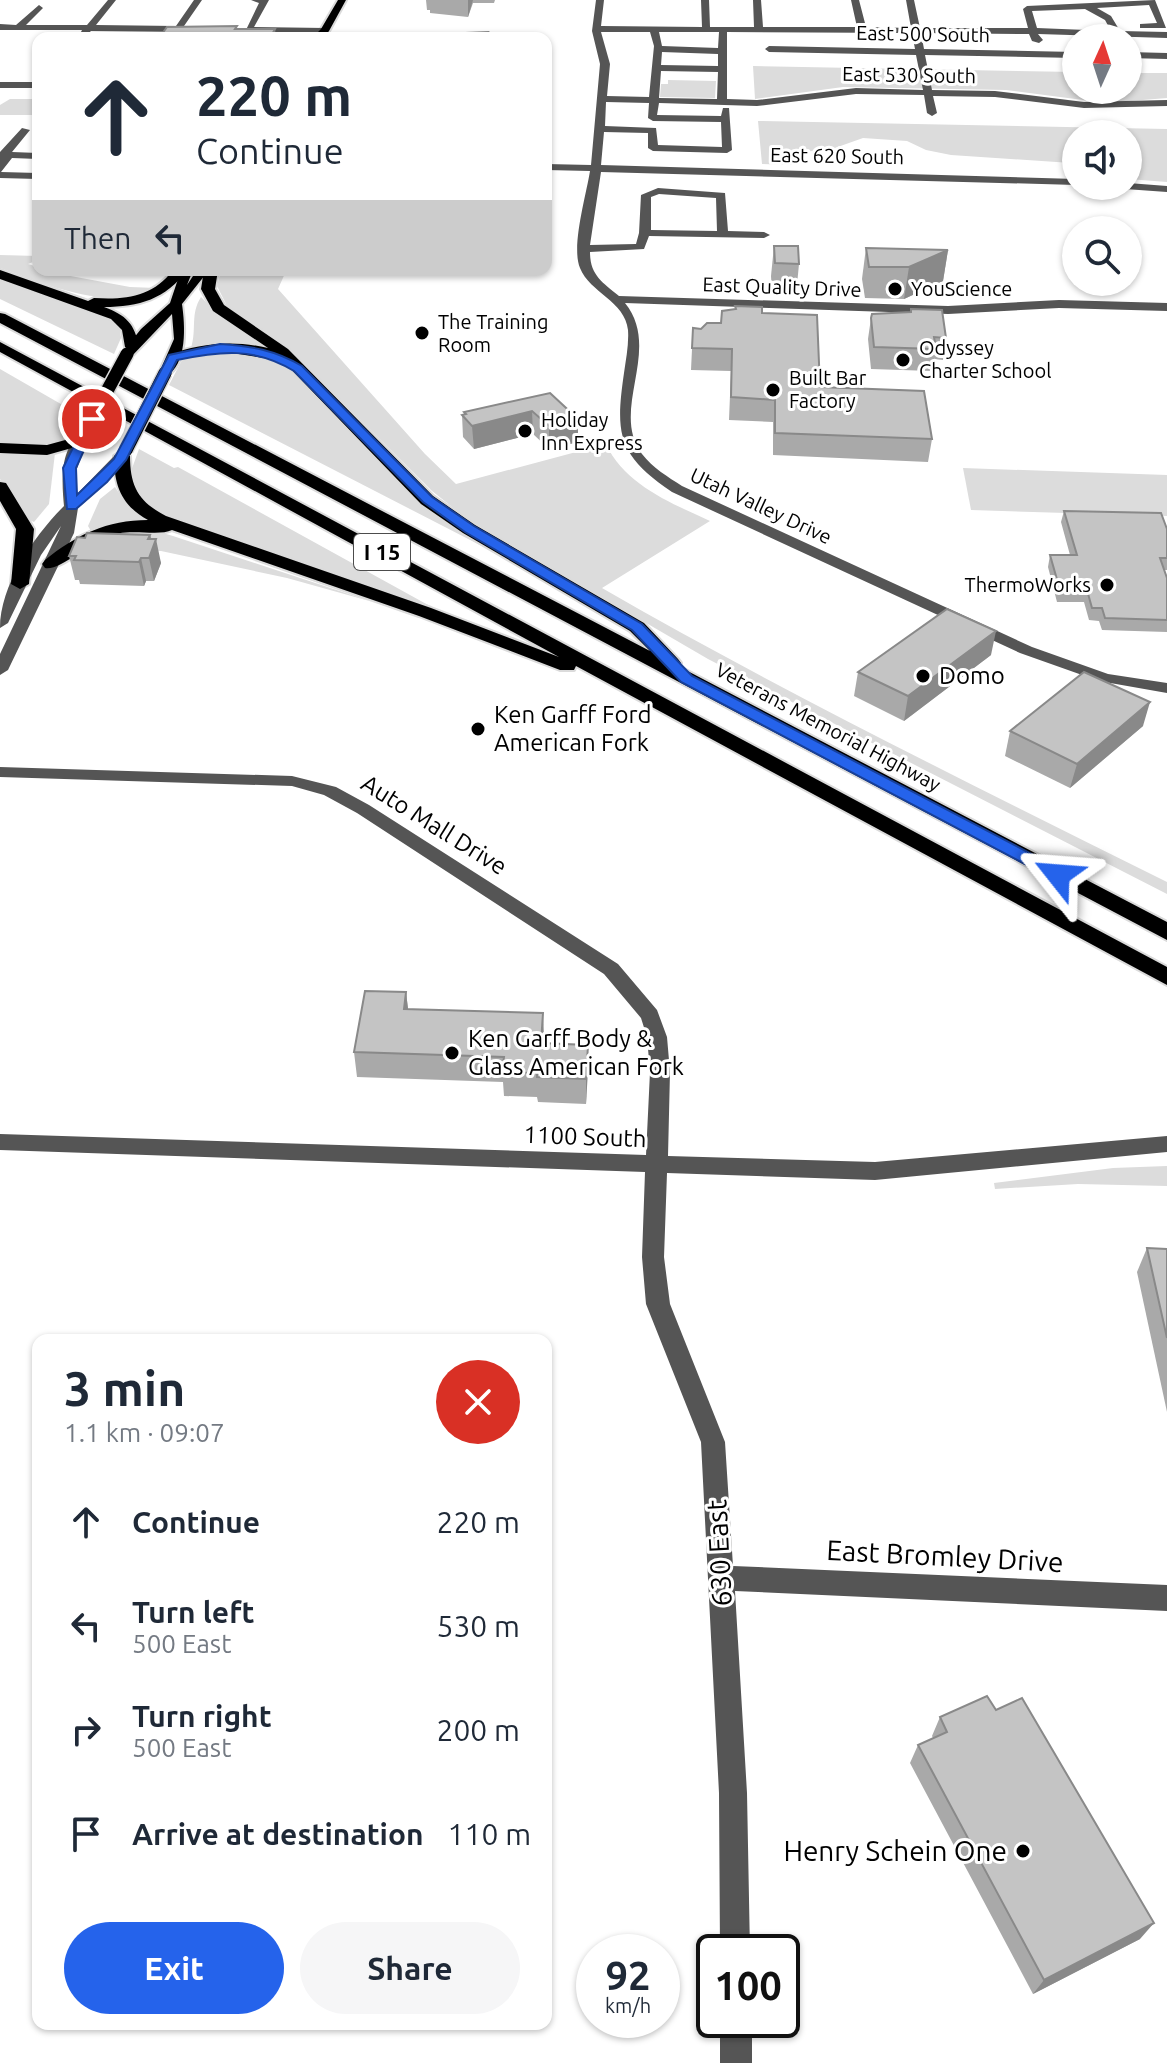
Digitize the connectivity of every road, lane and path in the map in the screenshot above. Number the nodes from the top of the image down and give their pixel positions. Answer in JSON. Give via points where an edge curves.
{"nodes":[{"id":1,"x":112,"y":0,"type":"edge"},
{"id":2,"x":198,"y":0,"type":"edge"},
{"id":3,"x":255,"y":0,"type":"edge"},
{"id":4,"x":265,"y":0,"type":"edge"},
{"id":5,"x":342,"y":0,"type":"edge"},
{"id":6,"x":600,"y":0,"type":"edge"},
{"id":7,"x":705,"y":0,"type":"edge"},
{"id":8,"x":757,"y":0,"type":"edge"},
{"id":9,"x":855,"y":0,"type":"edge"},
{"id":10,"x":910,"y":0,"type":"edge"},
{"id":11,"x":1087,"y":6,"type":"junction"},
{"id":12,"x":39,"y":8,"type":"dead end"},
{"id":13,"x":597,"y":16,"type":"junction"},
{"id":14,"x":612,"y":16,"type":"dead end"},
{"id":15,"x":703,"y":21,"type":"junction"},
{"id":16,"x":1111,"y":24,"type":"edge"},
{"id":17,"x":1032,"y":26,"type":"junction"},
{"id":18,"x":0,"y":27,"type":"edge"},
{"id":19,"x":18,"y":27,"type":"junction"},
{"id":20,"x":89,"y":27,"type":"junction"},
{"id":21,"x":1062,"y":27,"type":"edge"},
{"id":22,"x":1142,"y":28,"type":"edge"},
{"id":23,"x":178,"y":29,"type":"junction"},
{"id":24,"x":596,"y":29,"type":"junction"},
{"id":25,"x":654,"y":29,"type":"junction"},
{"id":26,"x":723,"y":29,"type":"junction"},
{"id":27,"x":759,"y":29,"type":"junction"},
{"id":28,"x":206,"y":30,"type":"edge"},
{"id":29,"x":234,"y":30,"type":"edge"},
{"id":30,"x":248,"y":30,"type":"junction"},
{"id":31,"x":862,"y":31,"type":"junction"},
{"id":32,"x":85,"y":32,"type":"edge"},
{"id":33,"x":279,"y":32,"type":"edge"},
{"id":34,"x":327,"y":32,"type":"edge"},
{"id":35,"x":916,"y":32,"type":"junction"},
{"id":36,"x":1142,"y":33,"type":"edge"},
{"id":37,"x":1167,"y":35,"type":"edge"},
{"id":38,"x":1062,"y":42,"type":"edge"},
{"id":39,"x":1142,"y":44,"type":"edge"},
{"id":40,"x":1167,"y":44,"type":"edge"},
{"id":41,"x":658,"y":49,"type":"junction"},
{"id":42,"x":769,"y":49,"type":"dead end"},
{"id":43,"x":723,"y":51,"type":"junction"},
{"id":44,"x":919,"y":51,"type":"junction"},
{"id":45,"x":1062,"y":55,"type":"edge"},
{"id":46,"x":1142,"y":55,"type":"edge"},
{"id":47,"x":1167,"y":56,"type":"edge"},
{"id":48,"x":656,"y":68,"type":"junction"},
{"id":49,"x":722,"y":69,"type":"junction"},
{"id":50,"x":0,"y":85,"type":"edge"},
{"id":51,"x":32,"y":85,"type":"edge"},
{"id":52,"x":929,"y":93,"type":"junction"},
{"id":53,"x":602,"y":99,"type":"junction"},
{"id":54,"x":653,"y":100,"type":"junction"},
{"id":55,"x":1167,"y":103,"type":"edge"},
{"id":56,"x":725,"y":111,"type":"junction"},
{"id":57,"x":932,"y":113,"type":"dead end"},
{"id":58,"x":653,"y":124,"type":"junction"},
{"id":59,"x":8,"y":129,"type":"dead end"},
{"id":60,"x":599,"y":129,"type":"junction"},
{"id":61,"x":25,"y":130,"type":"junction"},
{"id":62,"x":32,"y":130,"type":"edge"},
{"id":63,"x":32,"y":157,"type":"edge"},
{"id":64,"x":1,"y":164,"type":"edge"},
{"id":65,"x":32,"y":167,"type":"edge"},
{"id":66,"x":552,"y":167,"type":"edge"},
{"id":67,"x":596,"y":168,"type":"junction"},
{"id":68,"x":32,"y":174,"type":"edge"},
{"id":69,"x":1062,"y":182,"type":"edge"},
{"id":70,"x":0,"y":185,"type":"edge"},
{"id":71,"x":32,"y":185,"type":"edge"},
{"id":72,"x":1142,"y":187,"type":"edge"},
{"id":73,"x":1167,"y":189,"type":"edge"},
{"id":74,"x":645,"y":233,"type":"junction"},
{"id":75,"x":723,"y":235,"type":"junction"},
{"id":76,"x":764,"y":235,"type":"dead end"},
{"id":77,"x":583,"y":249,"type":"junction"},
{"id":78,"x":0,"y":274,"type":"edge"},
{"id":79,"x":175,"y":276,"type":"edge"},
{"id":80,"x":184,"y":276,"type":"edge"},
{"id":81,"x":200,"y":276,"type":"edge"},
{"id":82,"x":210,"y":276,"type":"edge"},
{"id":83,"x":59,"y":294,"type":"junction"},
{"id":84,"x":616,"y":299,"type":"junction"},
{"id":85,"x":176,"y":307,"type":"junction"},
{"id":86,"x":1167,"y":307,"type":"edge"},
{"id":87,"x":0,"y":317,"type":"edge"},
{"id":88,"x":0,"y":346,"type":"edge"},
{"id":89,"x":130,"y":350,"type":"junction"},
{"id":90,"x":173,"y":358,"type":"junction"},
{"id":91,"x":298,"y":369,"type":"junction"},
{"id":92,"x":80,"y":441,"type":"junction"},
{"id":93,"x":0,"y":448,"type":"edge"},
{"id":94,"x":124,"y":453,"type":"junction"},
{"id":95,"x":0,"y":487,"type":"edge"},
{"id":96,"x":71,"y":506,"type":"junction"},
{"id":97,"x":203,"y":537,"type":"junction"},
{"id":98,"x":51,"y":564,"type":"junction"},
{"id":99,"x":20,"y":584,"type":"junction"},
{"id":100,"x":0,"y":623,"type":"edge"},
{"id":101,"x":0,"y":670,"type":"edge"},
{"id":102,"x":687,"y":679,"type":"junction"},
{"id":103,"x":1167,"y":688,"type":"edge"},
{"id":104,"x":657,"y":700,"type":"junction"},
{"id":105,"x":0,"y":772,"type":"edge"},
{"id":106,"x":1167,"y":932,"type":"edge"},
{"id":107,"x":1167,"y":977,"type":"edge"},
{"id":108,"x":0,"y":1142,"type":"edge"},
{"id":109,"x":1167,"y":1144,"type":"edge"},
{"id":110,"x":657,"y":1165,"type":"junction"},
{"id":111,"x":720,"y":1578,"type":"junction"},
{"id":112,"x":1167,"y":1598,"type":"edge"},
{"id":113,"x":735,"y":1934,"type":"edge"},
{"id":114,"x":736,"y":2038,"type":"edge"},
{"id":115,"x":736,"y":2063,"type":"edge"}],
"edges":[{"from":1,"to":20,"type":"street"},
{"from":2,"to":23,"type":"street"},
{"from":3,"to":4,"type":"street"},
{"from":4,"to":30,"type":"street"},
{"from":5,"to":34,"type":"main road"},
{"from":6,"to":13,"type":"street"},
{"from":7,"to":15,"type":"street"},
{"from":8,"to":27,"type":"street"},
{"from":9,"to":31,"type":"street"},
{"from":10,"to":35,"type":"street"},
{"from":11,"to":16,"type":"street"},
{"from":11,"to":17,"type":"street","via":[[1030,8]]},
{"from":11,"to":22,"type":"street","via":[[1152,2],[1164,24]]},
{"from":12,"to":19,"type":"street"},
{"from":13,"to":14,"type":"street"},
{"from":13,"to":24,"type":"street"},
{"from":15,"to":25,"type":"street"},
{"from":15,"to":26,"type":"street"},
{"from":17,"to":21,"type":"street"},
{"from":17,"to":35,"type":"street"},
{"from":17,"to":38,"type":"street","via":[[1035,39]]},
{"from":18,"to":19,"type":"street"},
{"from":19,"to":20,"type":"street"},
{"from":20,"to":23,"type":"street"},
{"from":20,"to":32,"type":"street"},
{"from":23,"to":28,"type":"street"},
{"from":24,"to":25,"type":"street"},
{"from":24,"to":53,"type":"street","via":[[605,57]]},
{"from":25,"to":41,"type":"street"},
{"from":26,"to":27,"type":"street"},
{"from":26,"to":43,"type":"street"},
{"from":27,"to":31,"type":"street"},
{"from":29,"to":30,"type":"street"},
{"from":30,"to":33,"type":"street"},
{"from":31,"to":35,"type":"street"},
{"from":35,"to":44,"type":"street"},
{"from":36,"to":37,"type":"street"},
{"from":39,"to":40,"type":"street"},
{"from":41,"to":43,"type":"street"},
{"from":41,"to":48,"type":"street"},
{"from":42,"to":44,"type":"street","name":"East 500 South"},
{"from":43,"to":49,"type":"street"},
{"from":44,"to":45,"type":"street","name":"East 500 South"},
{"from":44,"to":52,"type":"street"},
{"from":46,"to":47,"type":"street"},
{"from":48,"to":49,"type":"street"},
{"from":48,"to":54,"type":"street"},
{"from":49,"to":56,"type":"street"},
{"from":50,"to":51,"type":"street"},
{"from":52,"to":55,"type":"street","name":"East 530 South","via":[[995,94],[1084,105]]},
{"from":52,"to":56,"type":"street","name":"East 530 South","via":[[843,91]]},
{"from":52,"to":57,"type":"street"},
{"from":53,"to":54,"type":"street","name":"East 530 South"},
{"from":53,"to":60,"type":"street"},
{"from":54,"to":56,"type":"street","name":"East 530 South"},
{"from":54,"to":58,"type":"street"},
{"from":56,"to":58,"type":"street"},
{"from":56,"to":58,"type":"street","via":[[727,150],[653,148]]},
{"from":58,"to":60,"type":"street"},
{"from":59,"to":61,"type":"street"},
{"from":60,"to":67,"type":"street"},
{"from":61,"to":62,"type":"street"},
{"from":61,"to":64,"type":"street"},
{"from":63,"to":64,"type":"street"},
{"from":64,"to":65,"type":"street"},
{"from":64,"to":68,"type":"street"},
{"from":66,"to":67,"type":"street","name":"East 620 South"},
{"from":67,"to":69,"type":"street","name":"East 620 South"},
{"from":67,"to":77,"type":"street"},
{"from":70,"to":71,"type":"street"},
{"from":72,"to":73,"type":"street"},
{"from":74,"to":75,"type":"street"},
{"from":74,"to":75,"type":"street","via":[[647,193],[721,195]]},
{"from":74,"to":77,"type":"street","via":[[637,248]]},
{"from":75,"to":76,"type":"street"},
{"from":77,"to":84,"type":"street","name":"Utah Valley Drive","via":[[586,273]]},
{"from":78,"to":83,"type":"highway"},
{"from":79,"to":83,"type":"highway","via":[[165,289],[137,300],[98,302]]},
{"from":80,"to":85,"type":"main road"},
{"from":81,"to":85,"type":"main road"},
{"from":82,"to":91,"type":"highway","via":[[208,289],[218,308],[283,352]]},
{"from":83,"to":89,"type":"highway","via":[[121,319],[130,331]]},
{"from":84,"to":86,"type":"street","name":"East Quality Drive","via":[[948,310],[1059,304]]},
{"from":84,"to":103,"type":"street","name":"Utah Valley Drive","via":[[634,328],[626,437],[641,463],[668,484],[1026,650],[1105,678]]},
{"from":85,"to":89,"type":"main road"},
{"from":85,"to":90,"type":"main road","via":[[180,335]]},
{"from":87,"to":102,"type":"highway","name":"Veterans Memorial Highway","number":"I 15"},
{"from":88,"to":104,"type":"highway","number":"I 15"},
{"from":89,"to":92,"type":"main road","bridge":true},
{"from":90,"to":91,"type":"highway","via":[[206,349],[245,348],[275,355]]},
{"from":90,"to":94,"type":"main road","bridge":true},
{"from":91,"to":102,"type":"highway","via":[[427,500],[637,627]]},
{"from":92,"to":93,"type":"highway","via":[[47,450]]},
{"from":92,"to":96,"type":"street","via":[[68,474]]},
{"from":94,"to":96,"type":"street","via":[[103,480]]},
{"from":94,"to":97,"type":"highway","via":[[122,481],[134,503]]},
{"from":95,"to":99,"type":"highway","via":[[25,529]]},
{"from":96,"to":98,"type":"street","via":[[67,533]]},
{"from":96,"to":99,"type":"street","via":[[46,536]]},
{"from":97,"to":98,"type":"highway","via":[[150,525],[111,528],[79,541]]},
{"from":97,"to":104,"type":"highway","via":[[399,602]]},
{"from":98,"to":101,"type":"street"},
{"from":99,"to":100,"type":"street"},
{"from":102,"to":106,"type":"highway","name":"Veterans Memorial Highway","number":"I 15"},
{"from":104,"to":107,"type":"highway","number":"I 15"},
{"from":105,"to":110,"type":"street","name":"Auto Mall Drive","via":[[292,781],[330,791],[363,809],[611,969],[650,1015],[660,1072]]},
{"from":108,"to":110,"type":"street","name":"1100 South"},
{"from":109,"to":110,"type":"street","name":"1100 South","via":[[875,1171]]},
{"from":110,"to":111,"type":"street","name":"630 East","via":[[653,1257],[658,1304],[713,1442]]},
{"from":111,"to":112,"type":"street","name":"East Bromley Drive"},
{"from":111,"to":113,"type":"street","name":"630 East","via":[[733,1793]]},
{"from":114,"to":115,"type":"street"}]}
